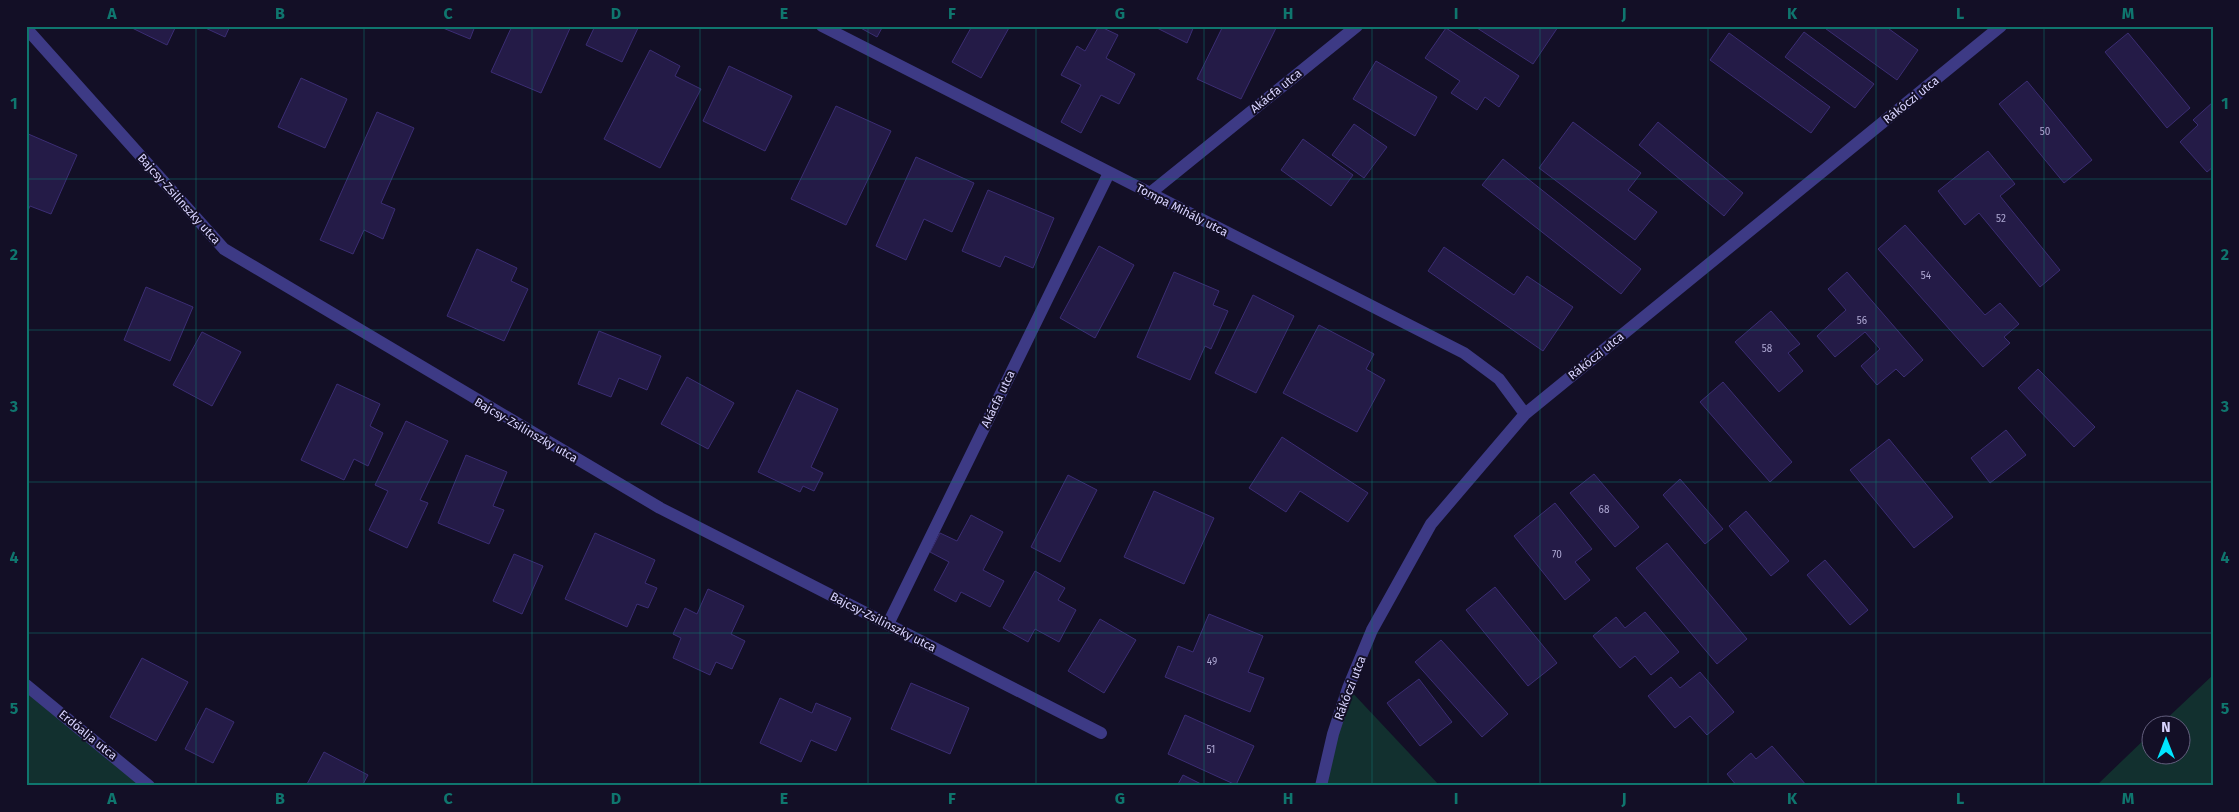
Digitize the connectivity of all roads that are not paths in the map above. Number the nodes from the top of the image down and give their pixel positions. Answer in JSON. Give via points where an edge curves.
{"nodes":[{"id":1,"x":822,"y":26,"type":"edge"},
{"id":2,"x":1357,"y":26,"type":"edge"},
{"id":3,"x":2001,"y":26,"type":"edge"},
{"id":4,"x":26,"y":28,"type":"edge"},
{"id":5,"x":1109,"y":173,"type":"junction"},
{"id":6,"x":1149,"y":194,"type":"junction"},
{"id":7,"x":1526,"y":414,"type":"junction"},
{"id":8,"x":888,"y":624,"type":"junction"},
{"id":9,"x":26,"y":686,"type":"edge"},
{"id":10,"x":1101,"y":733,"type":"dead end"},
{"id":11,"x":149,"y":786,"type":"edge"},
{"id":12,"x":1321,"y":786,"type":"edge"}],
"edges":[{"from":1,"to":5,"type":"street","name":"Tompa Mihály utca"},
{"from":2,"to":6,"type":"street","name":"Akácfa utca"},
{"from":3,"to":7,"type":"street","name":"Rákóczi utca"},
{"from":4,"to":8,"type":"street","name":"Bajcsy-Zsilinszky utca","via":[[224,250],[660,508]]},
{"from":5,"to":6,"type":"street","name":"Tompa Mihály utca"},
{"from":5,"to":8,"type":"street","name":"Akácfa utca"},
{"from":6,"to":7,"type":"street","name":"Tompa Mihály utca","via":[[1464,353],[1499,379]]},
{"from":7,"to":12,"type":"street","name":"Rákóczi utca","via":[[1431,524],[1372,630],[1348,688]]},
{"from":8,"to":10,"type":"street","name":"Bajcsy-Zsilinszky utca"},
{"from":9,"to":11,"type":"street","name":"Erdőalja utca"}]}
